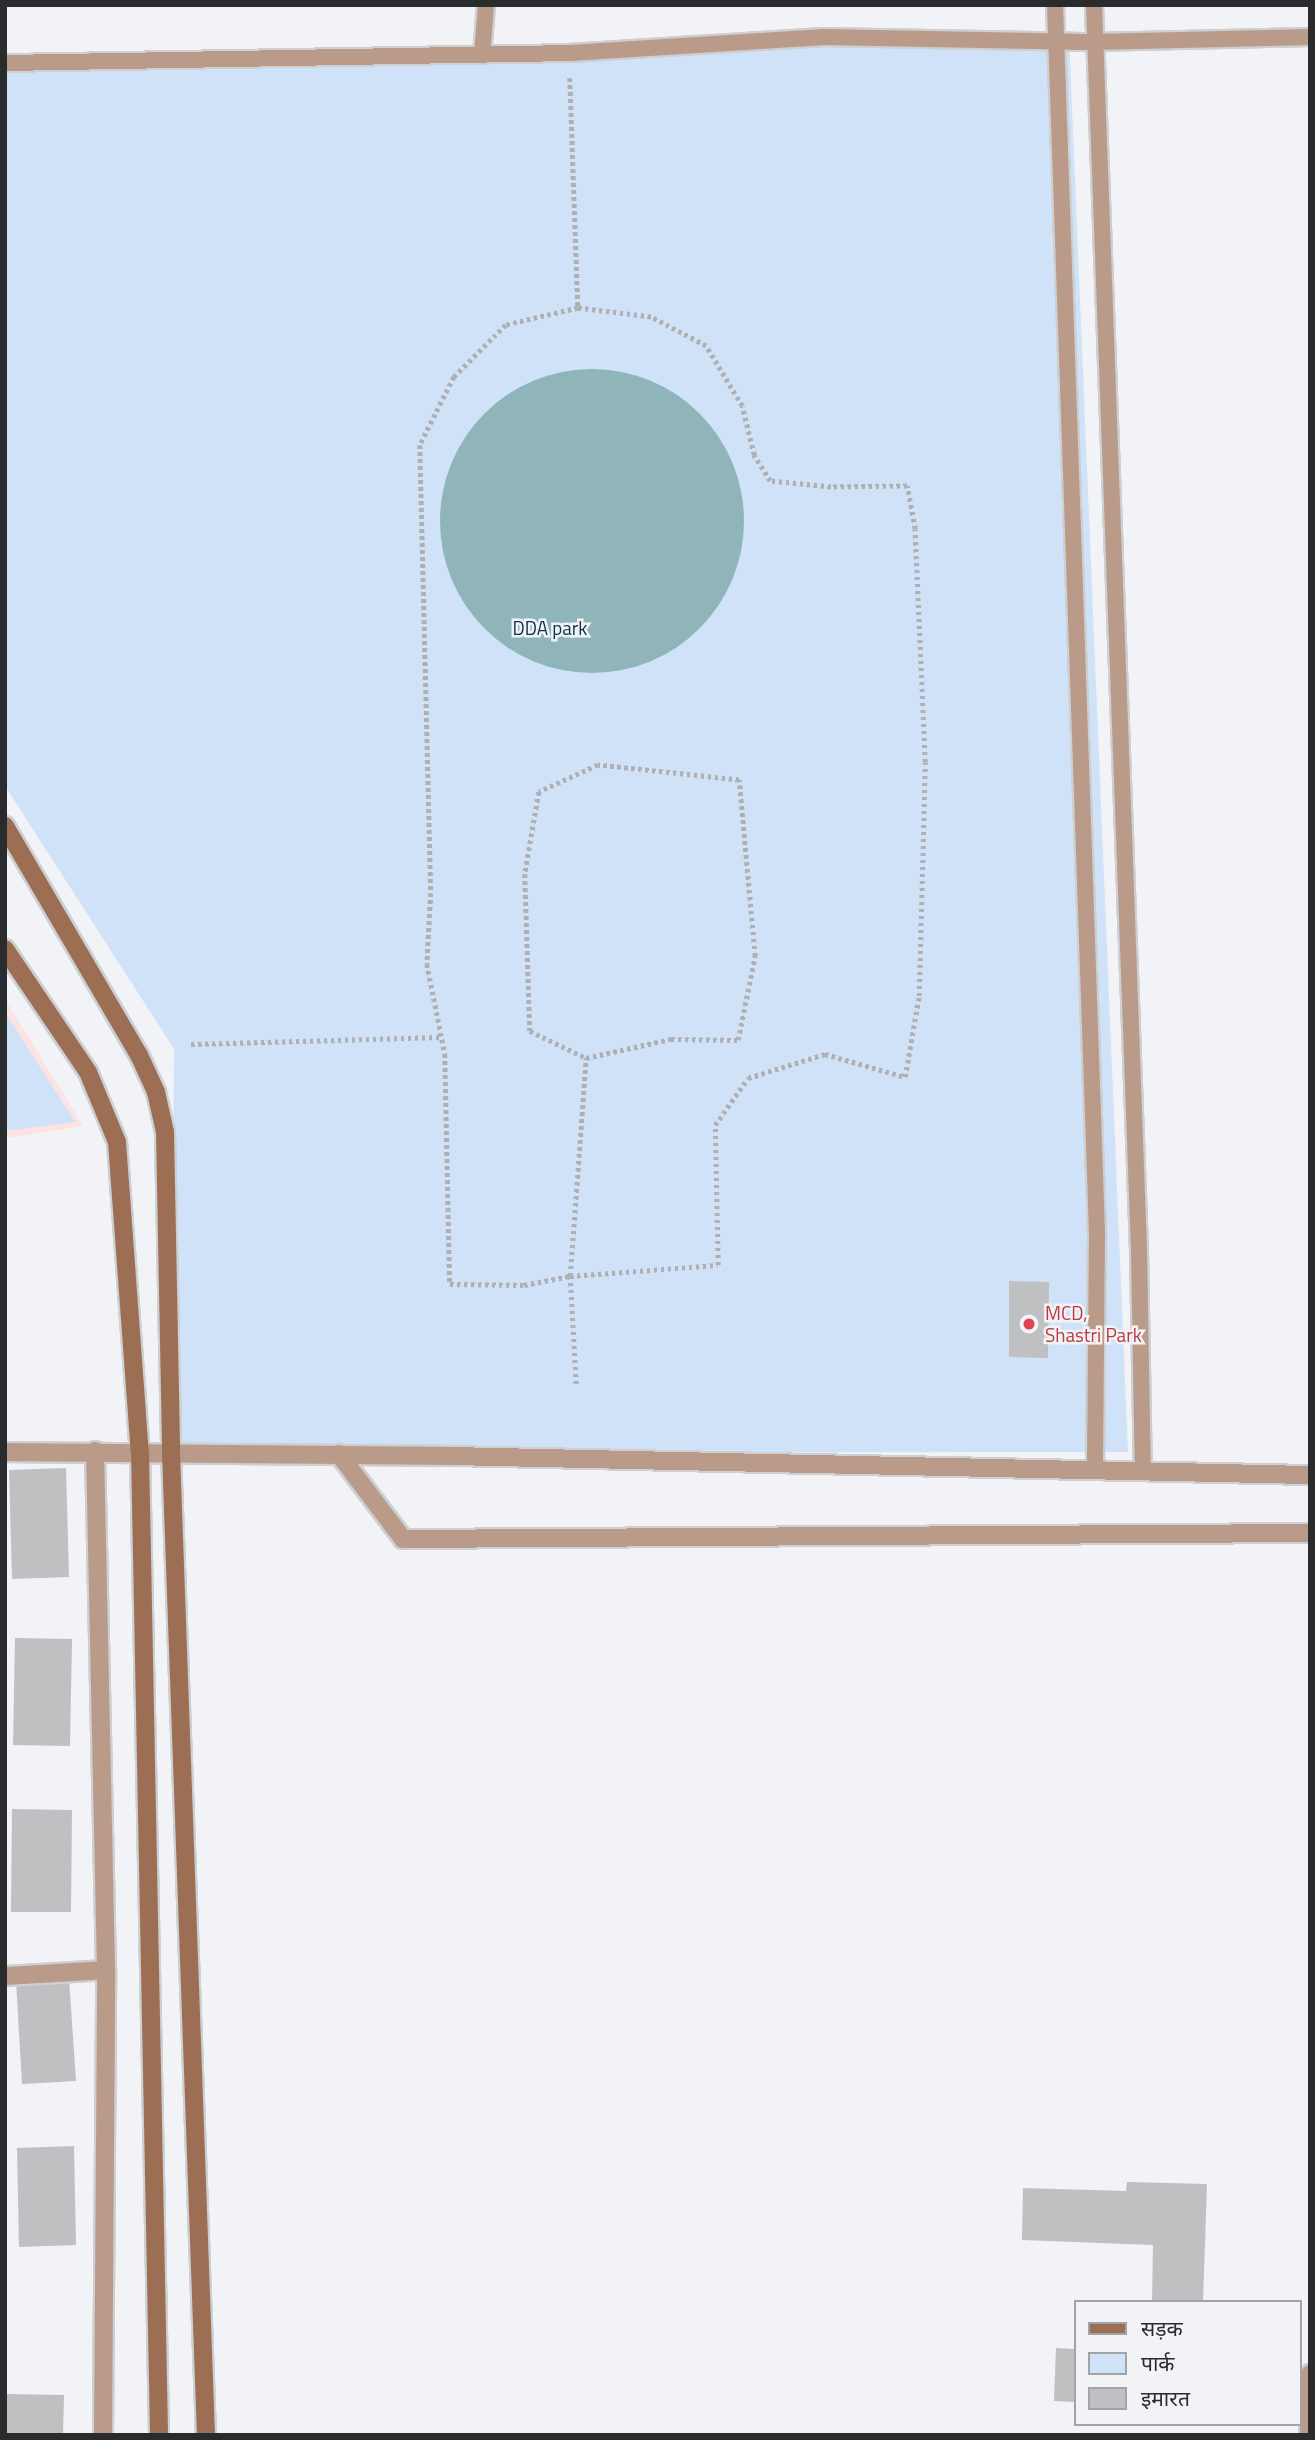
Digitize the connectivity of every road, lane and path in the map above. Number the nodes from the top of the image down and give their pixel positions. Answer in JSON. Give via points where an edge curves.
{"nodes":[{"id":1,"x":486,"y":5,"type":"edge"},
{"id":2,"x":1055,"y":5,"type":"edge"},
{"id":3,"x":1094,"y":5,"type":"edge"},
{"id":4,"x":1310,"y":37,"type":"edge"},
{"id":5,"x":1056,"y":42,"type":"junction"},
{"id":6,"x":1094,"y":42,"type":"junction"},
{"id":7,"x":569,"y":53,"type":"junction"},
{"id":8,"x":482,"y":55,"type":"junction"},
{"id":9,"x":5,"y":63,"type":"edge"},
{"id":10,"x":578,"y":309,"type":"junction"},
{"id":11,"x":5,"y":826,"type":"edge"},
{"id":12,"x":5,"y":949,"type":"edge"},
{"id":13,"x":442,"y":1037,"type":"junction"},
{"id":14,"x":191,"y":1044,"type":"dead end"},
{"id":15,"x":586,"y":1058,"type":"junction"},
{"id":16,"x":570,"y":1276,"type":"junction"},
{"id":17,"x":576,"y":1384,"type":"dead end"},
{"id":18,"x":95,"y":1451,"type":"junction"},
{"id":19,"x":5,"y":1452,"type":"edge"},
{"id":20,"x":140,"y":1452,"type":"junction"},
{"id":21,"x":171,"y":1453,"type":"junction"},
{"id":22,"x":339,"y":1454,"type":"junction"},
{"id":23,"x":1095,"y":1470,"type":"junction"},
{"id":24,"x":1143,"y":1471,"type":"junction"},
{"id":25,"x":1310,"y":1475,"type":"edge"},
{"id":26,"x":1310,"y":1533,"type":"edge"},
{"id":27,"x":106,"y":1970,"type":"junction"},
{"id":28,"x":5,"y":1976,"type":"edge"},
{"id":29,"x":1310,"y":2374,"type":"edge"},
{"id":30,"x":103,"y":2435,"type":"edge"},
{"id":31,"x":159,"y":2435,"type":"edge"},
{"id":32,"x":206,"y":2435,"type":"edge"},
{"id":33,"x":1309,"y":2435,"type":"edge"}],
"edges":[{"from":1,"to":8,"type":"lane"},
{"from":2,"to":5,"type":"lane"},
{"from":3,"to":6,"type":"lane"},
{"from":4,"to":6,"type":"lane"},
{"from":5,"to":6,"type":"lane"},
{"from":5,"to":7,"type":"lane","via":[[824,37]]},
{"from":5,"to":23,"type":"lane","via":[[1097,1234]]},
{"from":6,"to":24,"type":"lane","via":[[1139,1251]]},
{"from":7,"to":8,"type":"lane"},
{"from":7,"to":10,"type":"path"},
{"from":8,"to":9,"type":"lane"},
{"from":10,"to":13,"type":"path","via":[[506,325],[454,377],[420,444],[432,894],[427,964]]},
{"from":10,"to":16,"type":"path","via":[[651,317],[706,346],[742,406],[754,455],[770,481],[831,488],[907,486],[915,529],[925,762],[919,996],[905,1077],[825,1054],[748,1078],[715,1125],[718,1265]]},
{"from":11,"to":21,"type":"street","via":[[156,1092],[165,1132]]},
{"from":12,"to":20,"type":"street","via":[[88,1072],[117,1142]]},
{"from":13,"to":14,"type":"path"},
{"from":13,"to":16,"type":"path","via":[[450,1284],[524,1285]]},
{"from":15,"to":15,"type":"path","via":[[671,1040],[738,1040],[755,956],[739,780],[598,765],[539,792],[525,874],[530,1031]]},
{"from":15,"to":16,"type":"path"},
{"from":16,"to":17,"type":"path"},
{"from":18,"to":19,"type":"street"},
{"from":18,"to":20,"type":"street"},
{"from":18,"to":27,"type":"street"},
{"from":20,"to":21,"type":"street"},
{"from":20,"to":31,"type":"street"},
{"from":21,"to":22,"type":"street"},
{"from":21,"to":32,"type":"street"},
{"from":22,"to":23,"type":"street"},
{"from":22,"to":26,"type":"street","via":[[403,1539]]},
{"from":23,"to":24,"type":"street"},
{"from":24,"to":25,"type":"street"},
{"from":27,"to":28,"type":"street"},
{"from":27,"to":30,"type":"street"},
{"from":29,"to":33,"type":"street"}]}
